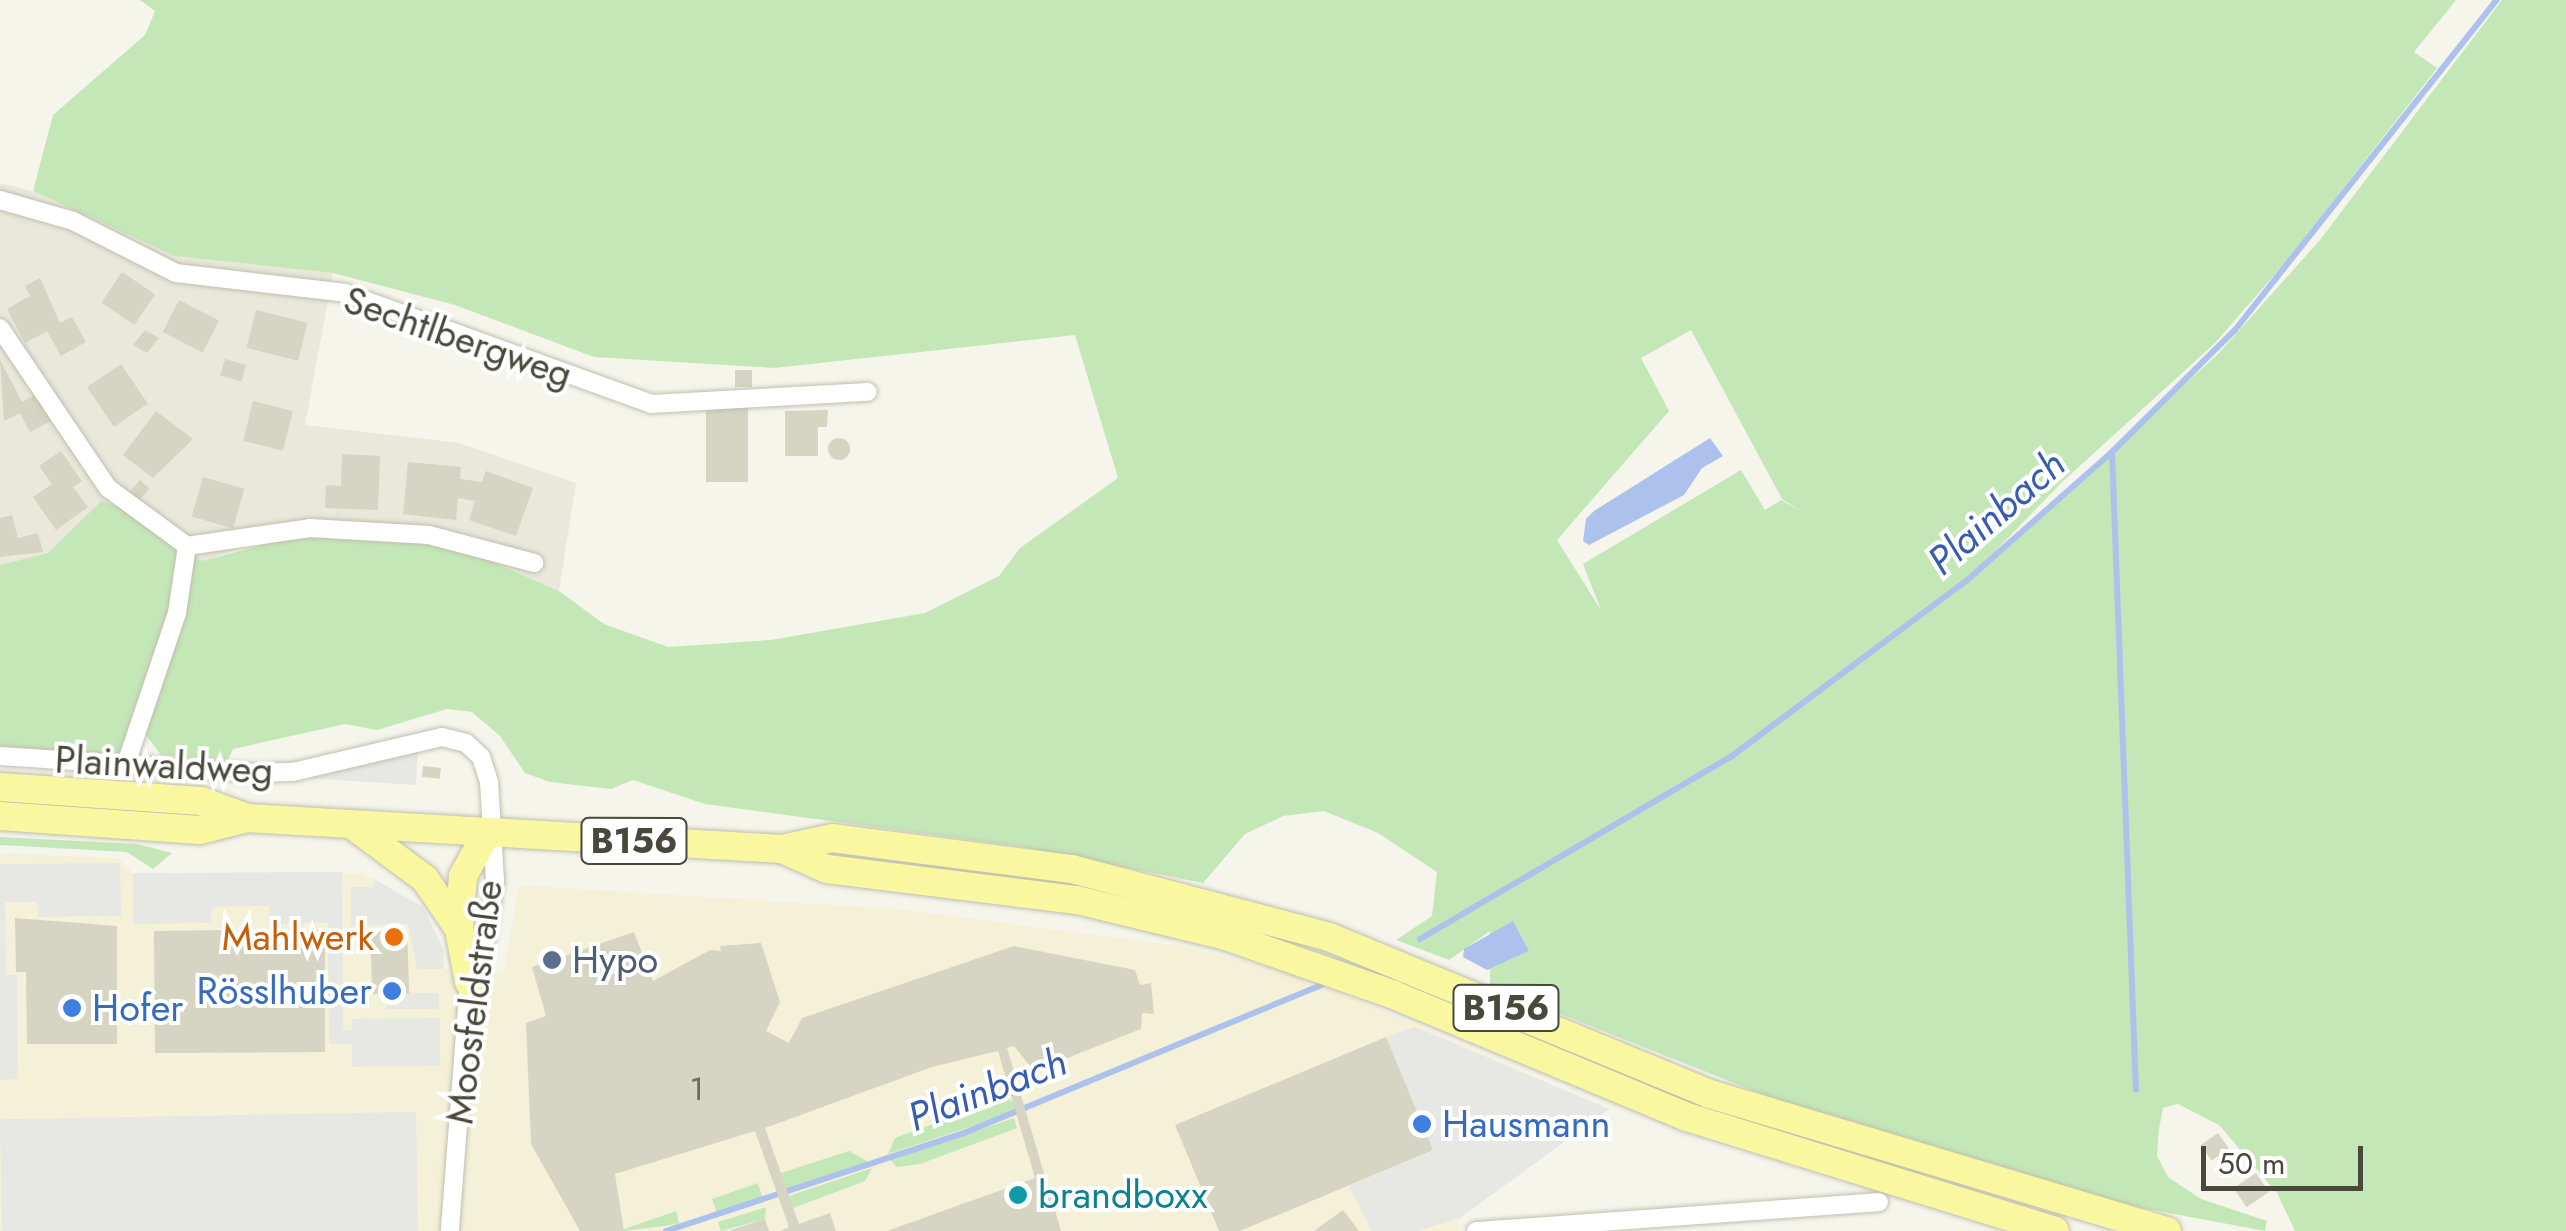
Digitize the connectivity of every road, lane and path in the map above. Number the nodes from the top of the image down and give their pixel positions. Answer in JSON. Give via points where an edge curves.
{"nodes":[{"id":1,"x":0,"y":200,"type":"edge"},
{"id":2,"x":0,"y":328,"type":"edge"},
{"id":3,"x":868,"y":392,"type":"dead end"},
{"id":4,"x":187,"y":546,"type":"junction"},
{"id":5,"x":534,"y":563,"type":"dead end"},
{"id":6,"x":0,"y":756,"type":"edge"},
{"id":7,"x":127,"y":761,"type":"junction"},
{"id":8,"x":0,"y":787,"type":"edge"},
{"id":9,"x":0,"y":816,"type":"edge"},
{"id":10,"x":247,"y":818,"type":"junction"},
{"id":11,"x":354,"y":826,"type":"junction"},
{"id":12,"x":487,"y":833,"type":"junction"},
{"id":13,"x":782,"y":849,"type":"junction"},
{"id":14,"x":459,"y":929,"type":"junction"},
{"id":15,"x":469,"y":982,"type":"junction"},
{"id":16,"x":1879,"y":1202,"type":"dead end"},
{"id":17,"x":450,"y":1231,"type":"edge"},
{"id":18,"x":1476,"y":1231,"type":"edge"},
{"id":19,"x":2054,"y":1231,"type":"edge"},
{"id":20,"x":2167,"y":1231,"type":"edge"}],
"edges":[{"from":1,"to":3,"type":"street","name":"Sechtlbergweg","via":[[73,221],[176,273],[345,294],[652,404]]},
{"from":2,"to":4,"type":"street","via":[[108,488]]},
{"from":4,"to":5,"type":"street","via":[[310,528],[429,536]]},
{"from":4,"to":7,"type":"street","via":[[177,613]]},
{"from":6,"to":7,"type":"street","name":"Plainwaldweg"},
{"from":7,"to":12,"type":"street","name":"Plainwaldweg","via":[[293,772],[442,737],[466,743],[487,770]]},
{"from":8,"to":10,"type":"main road","number":"B156","via":[[201,801]]},
{"from":9,"to":10,"type":"main road","number":"B156","via":[[200,830]]},
{"from":10,"to":11,"type":"main road","number":"B156"},
{"from":11,"to":12,"type":"main road","number":"B156"},
{"from":11,"to":14,"type":"main road","via":[[425,879]]},
{"from":12,"to":13,"type":"main road","number":"B156"},
{"from":12,"to":14,"type":"main road","via":[[463,876]]},
{"from":12,"to":15,"type":"street","name":"Moosfeldstraße","via":[[495,881],[486,939]]},
{"from":13,"to":19,"type":"main road","number":"B156","via":[[827,869],[1077,900],[1223,935],[1394,996],[1686,1116]]},
{"from":13,"to":20,"type":"main road","number":"B156","via":[[832,838],[988,855],[1241,910],[1400,961],[1710,1094]]},
{"from":14,"to":15,"type":"main road"},
{"from":15,"to":17,"type":"street","name":"Moosfeldstraße"},
{"from":16,"to":18,"type":"street"}]}
